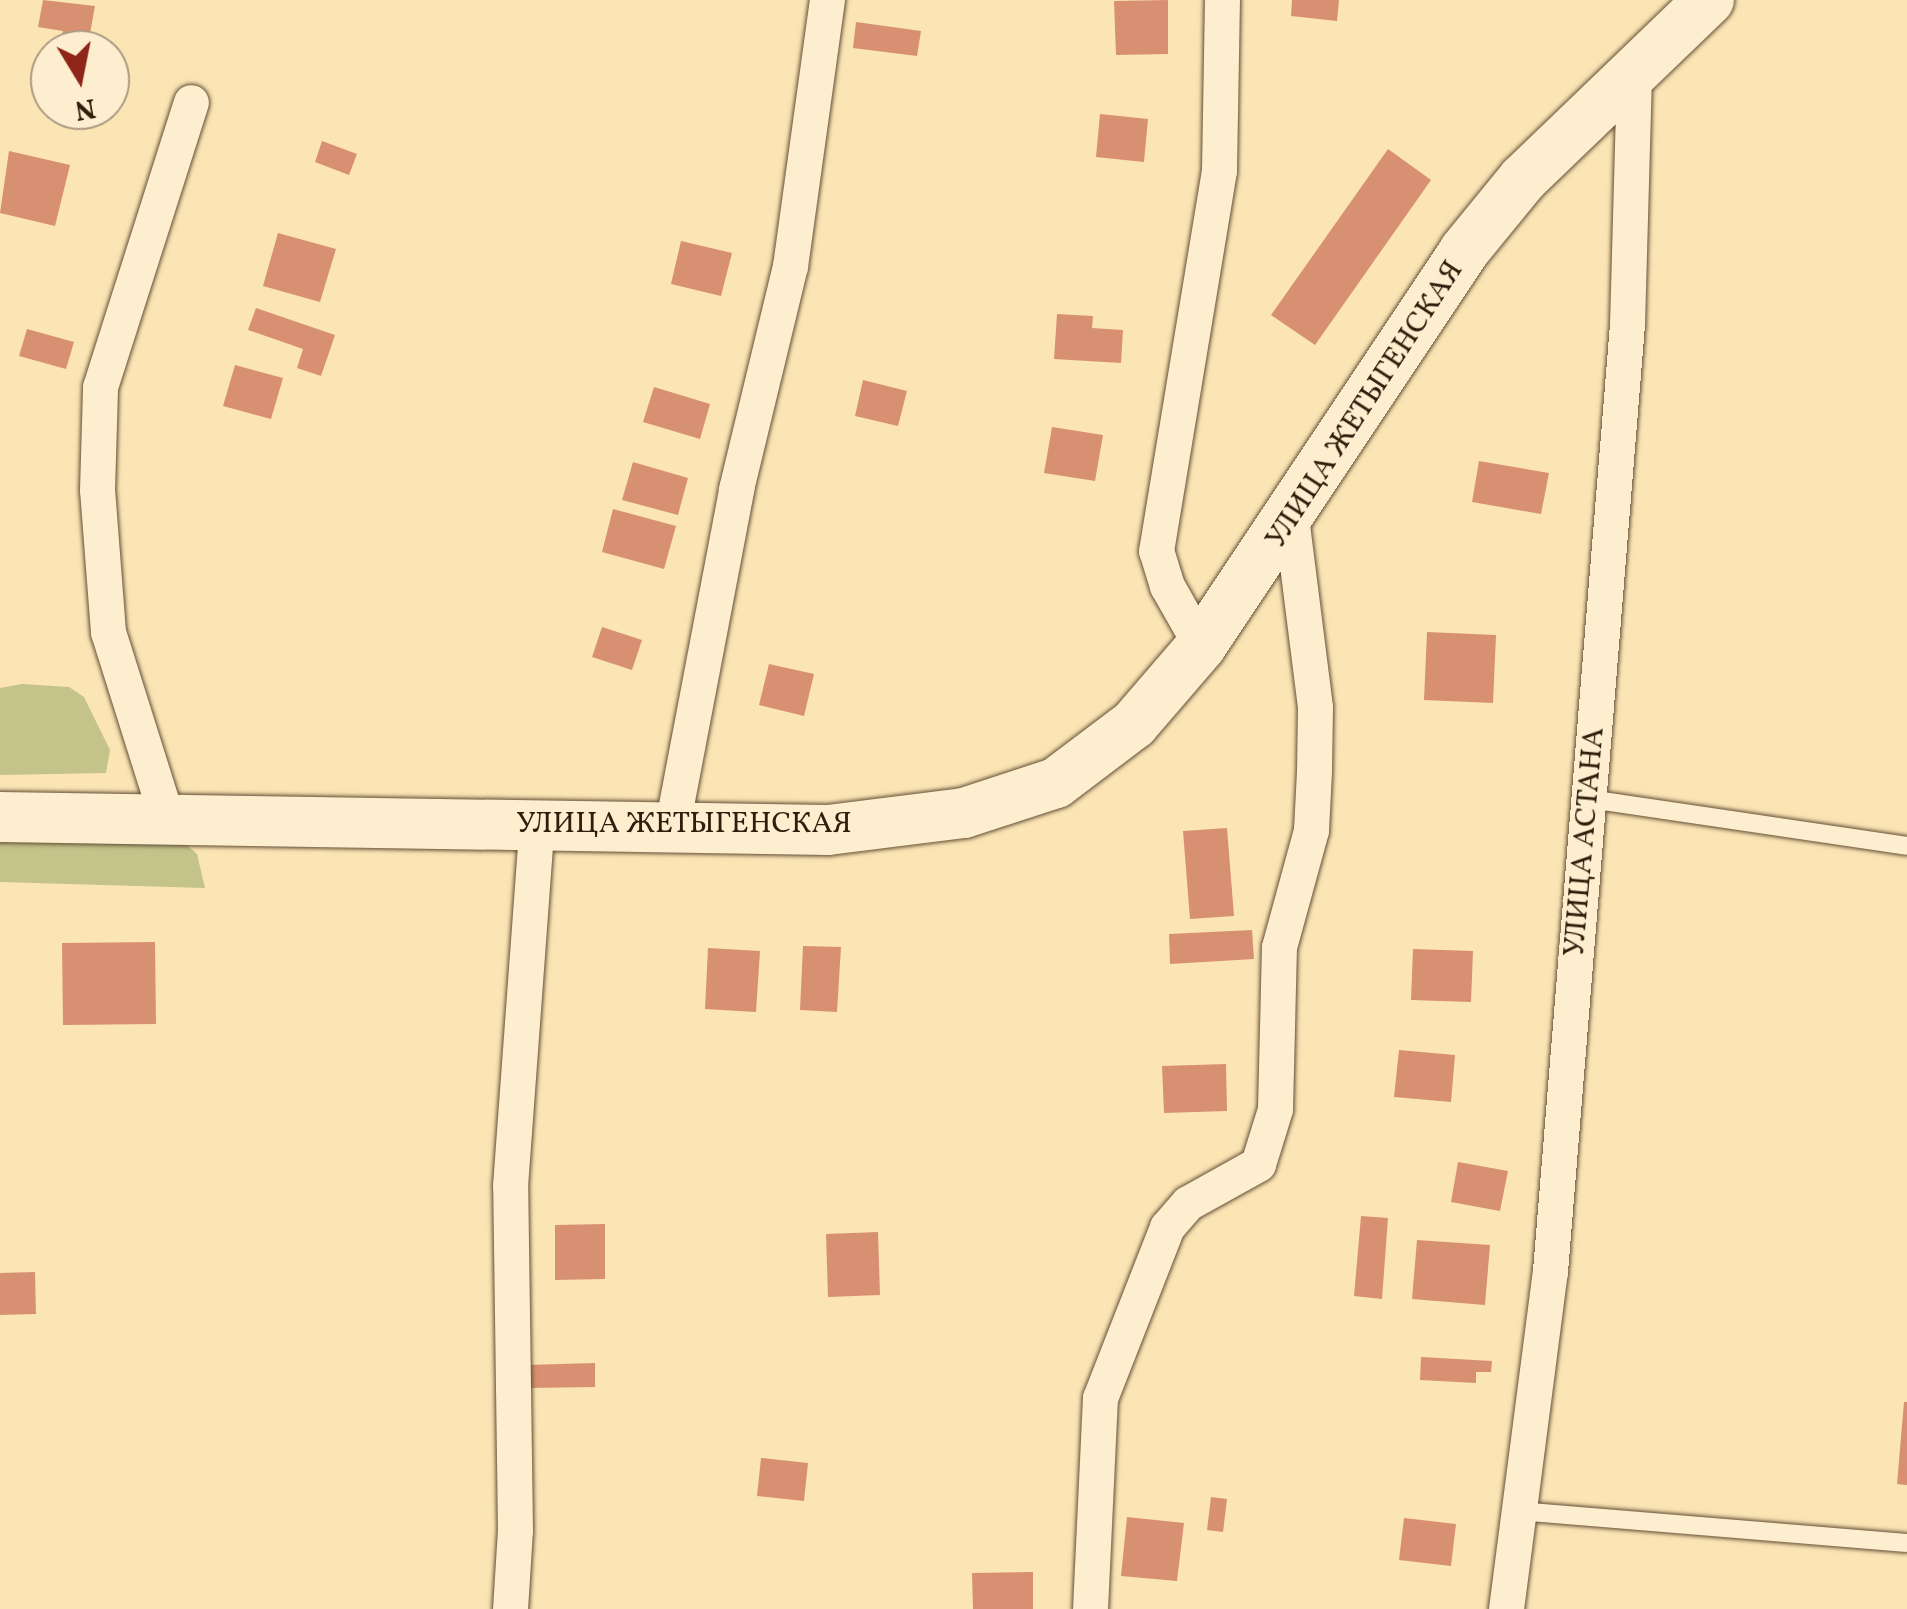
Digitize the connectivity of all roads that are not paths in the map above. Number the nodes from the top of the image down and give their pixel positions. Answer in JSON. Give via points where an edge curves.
{"nodes":[{"id":1,"x":827,"y":0,"type":"edge"},
{"id":2,"x":1222,"y":0,"type":"edge"},
{"id":3,"x":1709,"y":0,"type":"edge"},
{"id":4,"x":1634,"y":73,"type":"junction"},
{"id":5,"x":191,"y":102,"type":"dead end"},
{"id":6,"x":1291,"y":518,"type":"junction"},
{"id":7,"x":1201,"y":646,"type":"junction"},
{"id":8,"x":1589,"y":799,"type":"junction"},
{"id":9,"x":0,"y":817,"type":"edge"},
{"id":10,"x":167,"y":819,"type":"junction"},
{"id":11,"x":537,"y":822,"type":"junction"},
{"id":12,"x":672,"y":826,"type":"junction"},
{"id":13,"x":1907,"y":846,"type":"edge"},
{"id":14,"x":1518,"y":1511,"type":"junction"},
{"id":15,"x":1907,"y":1543,"type":"edge"},
{"id":16,"x":510,"y":1609,"type":"edge"},
{"id":17,"x":1090,"y":1609,"type":"edge"},
{"id":18,"x":1506,"y":1609,"type":"edge"}],
"edges":[{"from":1,"to":12,"type":"street","via":[[790,266],[736,490]]},
{"from":2,"to":7,"type":"street","via":[[1219,170],[1156,551],[1167,586]]},
{"from":3,"to":4,"type":"main road","name":"УЛИЦА ЖЕТЫГЕНСКАЯ"},
{"from":4,"to":6,"type":"main road","name":"УЛИЦА ЖЕТЫГЕНСКАЯ","via":[[1523,180],[1464,251]]},
{"from":4,"to":8,"type":"street","name":"УЛИЦА АСТАНА","via":[[1627,325]]},
{"from":5,"to":10,"type":"street","via":[[100,387],[97,473],[108,632]]},
{"from":6,"to":7,"type":"main road","name":"УЛИЦА ЖЕТЫГЕНСКАЯ"},
{"from":6,"to":17,"type":"street","via":[[1315,707],[1314,770],[1312,830],[1279,947],[1275,1109],[1258,1164],[1188,1203],[1167,1227],[1100,1398]]},
{"from":7,"to":12,"type":"main road","name":"УЛИЦА ЖЕТЫГЕНСКАЯ","via":[[1134,724],[1056,783],[964,813],[828,830]]},
{"from":8,"to":13,"type":"lane"},
{"from":8,"to":14,"type":"street","name":"УЛИЦА АСТАНА","via":[[1550,1271]]},
{"from":9,"to":10,"type":"main road","name":"УЛИЦА ЖЕТЫГЕНСКАЯ"},
{"from":10,"to":11,"type":"main road","name":"УЛИЦА ЖЕТЫГЕНСКАЯ"},
{"from":11,"to":12,"type":"main road","name":"УЛИЦА ЖЕТЫГЕНСКАЯ"},
{"from":11,"to":16,"type":"street","via":[[510,1204]]},
{"from":14,"to":15,"type":"lane"},
{"from":14,"to":18,"type":"street","name":"УЛИЦА АСТАНА"}]}
